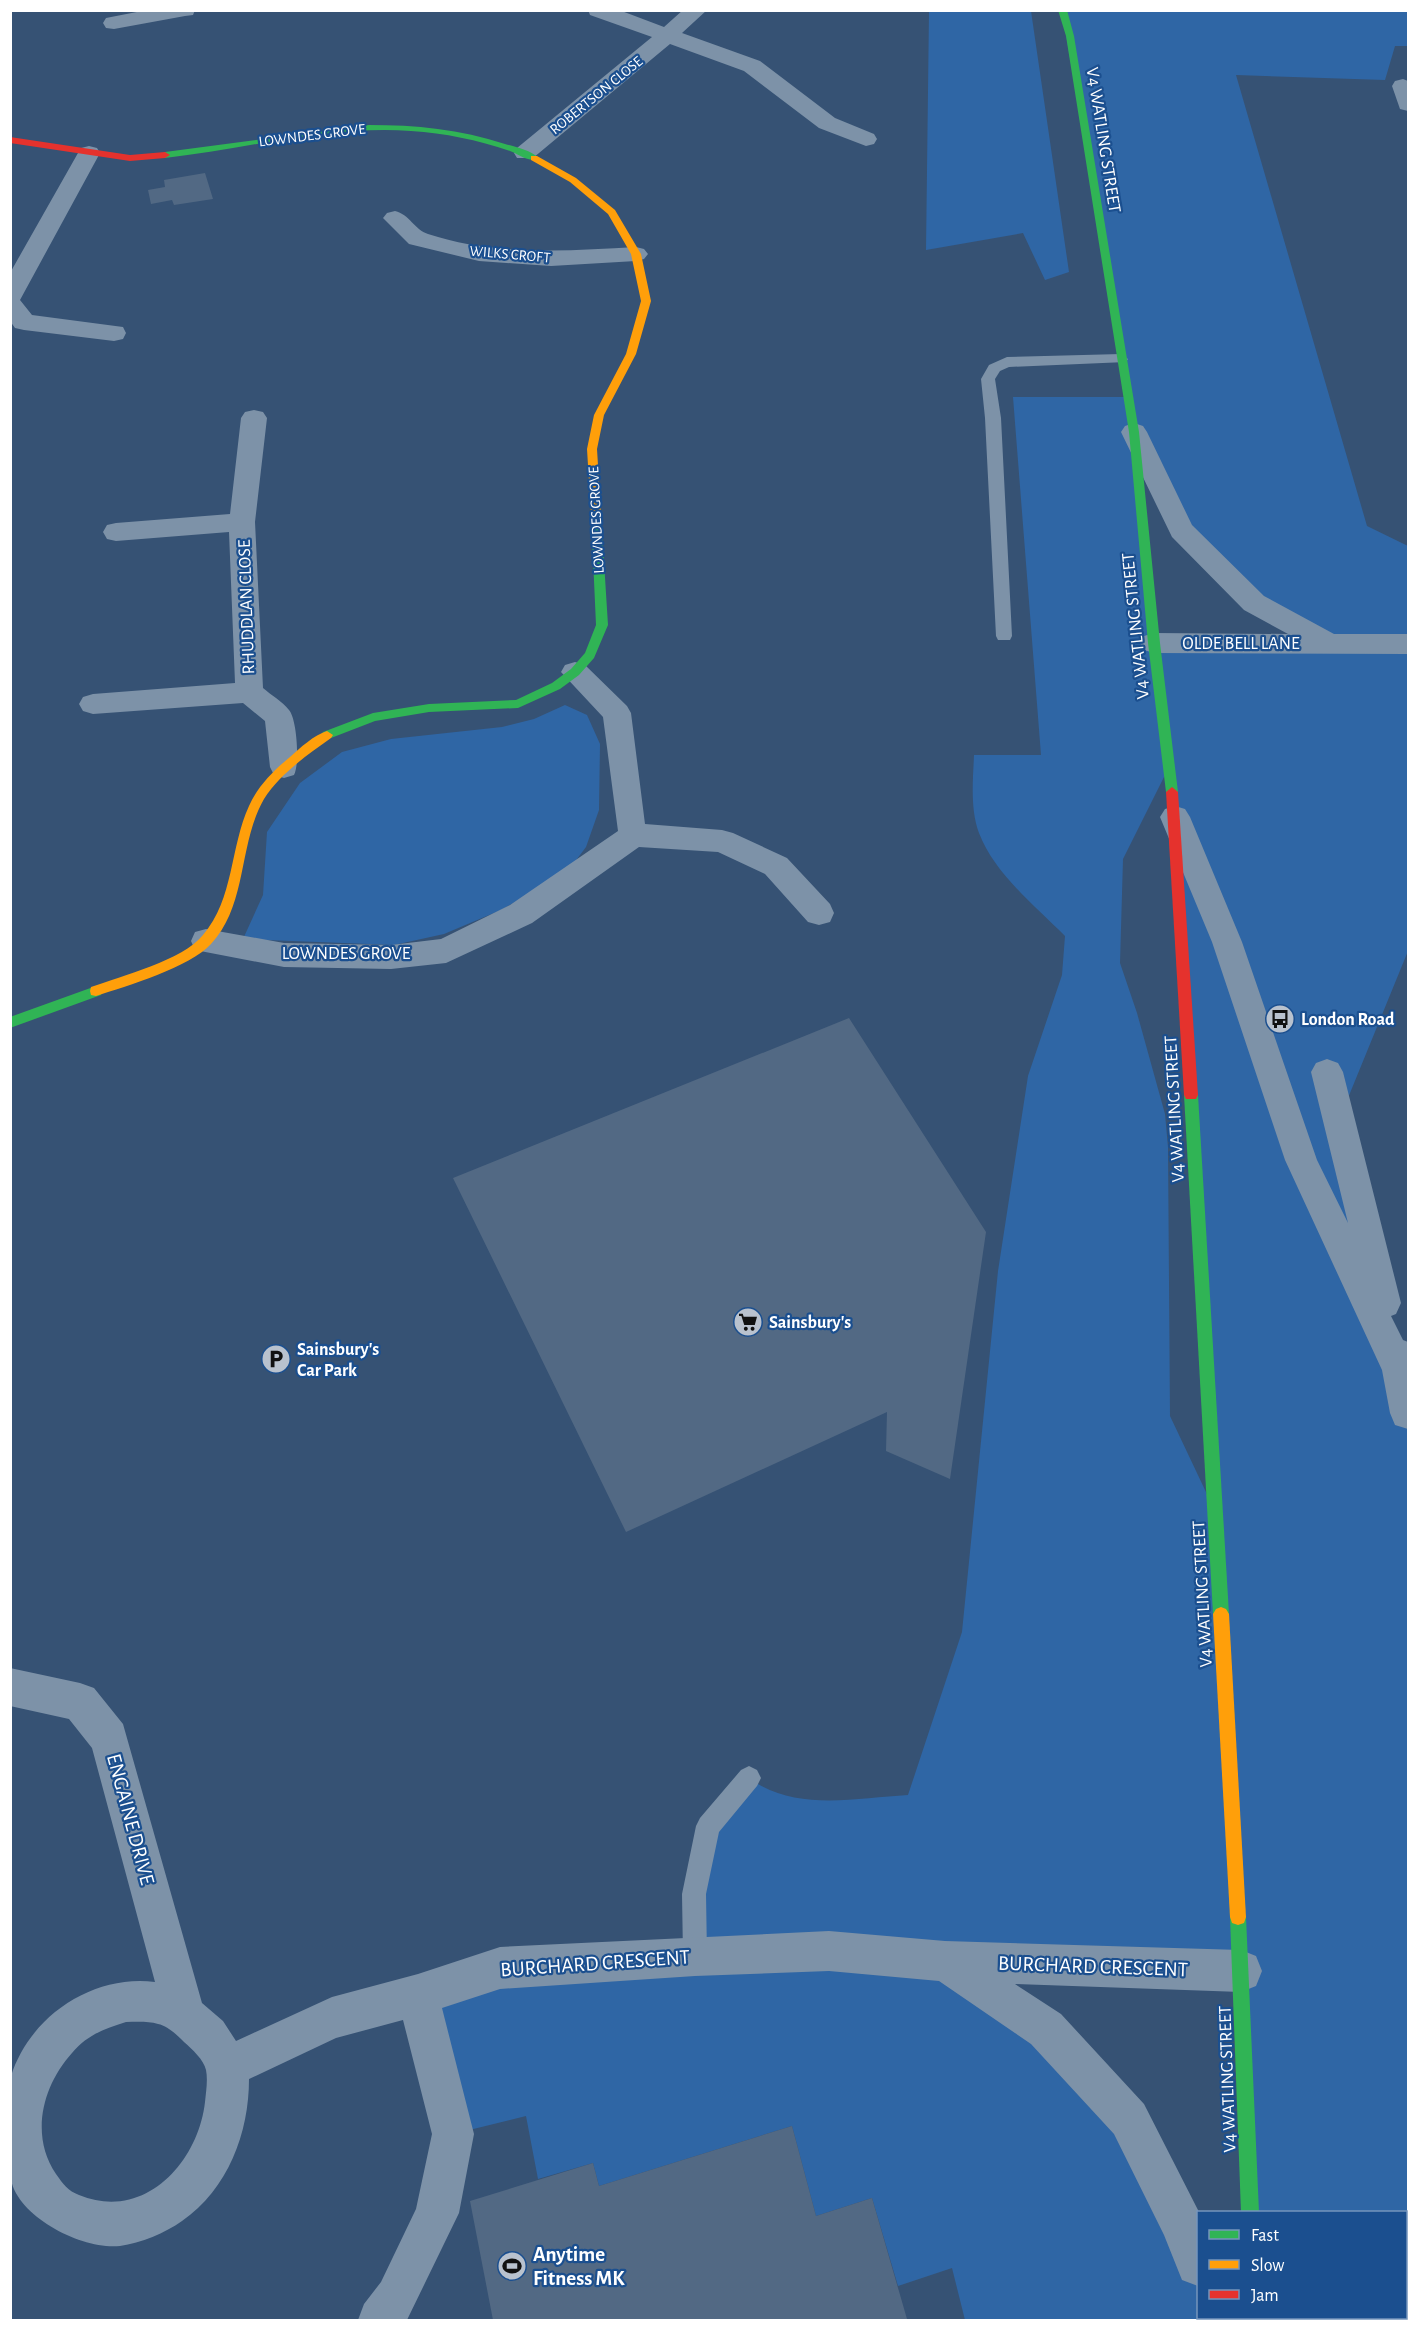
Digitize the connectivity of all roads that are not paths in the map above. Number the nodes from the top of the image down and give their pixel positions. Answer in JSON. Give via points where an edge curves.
{"nodes":[{"id":1,"x":185,"y":10,"type":"edge"},
{"id":2,"x":598,"y":10,"type":"edge"},
{"id":3,"x":698,"y":10,"type":"edge"},
{"id":4,"x":1062,"y":10,"type":"edge"},
{"id":5,"x":114,"y":23,"type":"dead end"},
{"id":6,"x":668,"y":37,"type":"junction"},
{"id":7,"x":866,"y":139,"type":"dead end"},
{"id":8,"x":10,"y":140,"type":"edge"},
{"id":9,"x":88,"y":153,"type":"junction"},
{"id":10,"x":525,"y":153,"type":"junction"},
{"id":11,"x":395,"y":218,"type":"dead end"},
{"id":12,"x":636,"y":254,"type":"junction"},
{"id":13,"x":10,"y":296,"type":"edge"},
{"id":14,"x":10,"y":304,"type":"edge"},
{"id":15,"x":114,"y":333,"type":"dead end"},
{"id":16,"x":1121,"y":359,"type":"junction"},
{"id":17,"x":254,"y":417,"type":"dead end"},
{"id":18,"x":1134,"y":432,"type":"junction"},
{"id":19,"x":242,"y":522,"type":"junction"},
{"id":20,"x":116,"y":532,"type":"dead end"},
{"id":21,"x":1004,"y":636,"type":"dead end"},
{"id":22,"x":1154,"y":643,"type":"junction"},
{"id":23,"x":1328,"y":643,"type":"junction"},
{"id":24,"x":1408,"y":644,"type":"edge"},
{"id":25,"x":575,"y":672,"type":"junction"},
{"id":26,"x":249,"y":692,"type":"junction"},
{"id":27,"x":93,"y":704,"type":"dead end"},
{"id":28,"x":284,"y":767,"type":"junction"},
{"id":29,"x":1175,"y":816,"type":"junction"},
{"id":30,"x":633,"y":835,"type":"junction"},
{"id":31,"x":819,"y":913,"type":"dead end"},
{"id":32,"x":206,"y":941,"type":"junction"},
{"id":33,"x":10,"y":1023,"type":"edge"},
{"id":34,"x":1327,"y":1072,"type":"dead end"},
{"id":35,"x":1401,"y":1373,"type":"junction"},
{"id":36,"x":1408,"y":1413,"type":"edge"},
{"id":37,"x":10,"y":1687,"type":"edge"},
{"id":38,"x":749,"y":1778,"type":"dead end"},
{"id":39,"x":695,"y":1956,"type":"junction"},
{"id":40,"x":945,"y":1961,"type":"junction"},
{"id":41,"x":1241,"y":1971,"type":"junction"},
{"id":42,"x":418,"y":1995,"type":"junction"},
{"id":43,"x":184,"y":2013,"type":"junction"},
{"id":44,"x":227,"y":2067,"type":"junction"},
{"id":45,"x":16,"y":2141,"type":"edge"},
{"id":46,"x":1250,"y":2211,"type":"edge"},
{"id":47,"x":1197,"y":2262,"type":"edge"},
{"id":48,"x":380,"y":2320,"type":"edge"}],
"edges":[{"from":1,"to":5,"type":"street"},
{"from":2,"to":6,"type":"street","name":"ROBERTSON CLOSE"},
{"from":3,"to":6,"type":"street","name":"ROBERTSON CLOSE"},
{"from":4,"to":16,"type":"street","name":"V4 WATLING STREET","via":[[1070,36]]},
{"from":6,"to":7,"type":"street","name":"ROBERTSON CLOSE","via":[[752,66],[827,123]]},
{"from":6,"to":10,"type":"street","name":"ROBERTSON CLOSE"},
{"from":8,"to":9,"type":"street","name":"LOWNDES GROVE"},
{"from":9,"to":10,"type":"street","name":"LOWNDES GROVE","via":[[140,157],[190,153],[351,127],[417,127],[470,135]]},
{"from":9,"to":13,"type":"street"},
{"from":10,"to":12,"type":"street","name":"LOWNDES GROVE","via":[[573,180],[612,212]]},
{"from":11,"to":12,"type":"street","name":"WILKS CROFT","via":[[417,239],[479,254],[551,259]]},
{"from":12,"to":25,"type":"street","name":"LOWNDES GROVE","via":[[646,301],[631,354],[599,415],[592,449],[602,625],[590,655]]},
{"from":14,"to":15,"type":"street","via":[[24,322]]},
{"from":16,"to":18,"type":"street","name":"V4 WATLING STREET"},
{"from":16,"to":21,"type":"lane","via":[[1007,362],[994,368],[988,379]]},
{"from":17,"to":19,"type":"street","name":"RHUDDLAN CLOSE"},
{"from":18,"to":22,"type":"street","name":"V4 WATLING STREET"},
{"from":18,"to":23,"type":"street","name":"OLDE BELL LANE","via":[[1181,530],[1254,603]]},
{"from":19,"to":20,"type":"street","name":"RHUDDLAN CLOSE"},
{"from":19,"to":26,"type":"street","name":"RHUDDLAN CLOSE"},
{"from":22,"to":23,"type":"street","name":"OLDE BELL LANE"},
{"from":22,"to":29,"type":"street","name":"V4 WATLING STREET"},
{"from":23,"to":24,"type":"street","name":"OLDE BELL LANE"},
{"from":25,"to":28,"type":"street","name":"LOWNDES GROVE","via":[[518,704],[429,708],[373,717],[327,735]]},
{"from":25,"to":30,"type":"street","via":[[616,713]]},
{"from":26,"to":27,"type":"street","name":"RHUDDLAN CLOSE"},
{"from":26,"to":28,"type":"street","name":"RHUDDLAN CLOSE","via":[[279,717]]},
{"from":28,"to":32,"type":"street","name":"LOWNDES GROVE","via":[[254,806],[228,906]]},
{"from":29,"to":35,"type":"street","via":[[1227,942],[1301,1160]]},
{"from":29,"to":41,"type":"street","name":"V4 WATLING STREET"},
{"from":30,"to":31,"type":"street","via":[[722,841],[776,867]]},
{"from":30,"to":32,"type":"street","name":"LOWNDES GROVE","via":[[521,914],[446,951],[391,957],[284,955]]},
{"from":32,"to":33,"type":"street","name":"LOWNDES GROVE","via":[[161,968]]},
{"from":34,"to":35,"type":"street"},
{"from":35,"to":36,"type":"street"},
{"from":37,"to":43,"type":"street","name":"ENGAINE DRIVE","via":[[80,1702],[109,1738]]},
{"from":38,"to":39,"type":"lane","via":[[708,1826],[694,1894]]},
{"from":39,"to":40,"type":"street","name":"BURCHARD CRESCENT","via":[[829,1952]]},
{"from":39,"to":42,"type":"street","name":"BURCHARD CRESCENT","via":[[500,1968]]},
{"from":40,"to":41,"type":"street","name":"BURCHARD CRESCENT"},
{"from":40,"to":47,"type":"street","name":"BURCHARD CRESCENT","via":[[1046,2029],[1129,2119]]},
{"from":41,"to":46,"type":"street","name":"V4 WATLING STREET"},
{"from":42,"to":44,"type":"street","name":"BURCHARD CRESCENT","via":[[332,2018]]},
{"from":42,"to":48,"type":"street","via":[[453,2134],[437,2214],[397,2298]]},
{"from":43,"to":44,"type":"street","via":[[209,2036]]},
{"from":43,"to":45,"type":"street","via":[[160,2003],[126,2001],[91,2012],[64,2031],[39,2062],[26,2092]]},
{"from":44,"to":45,"type":"street","via":[[221,2132],[205,2168],[163,2210],[126,2224],[100,2225],[51,2205]]}]}
